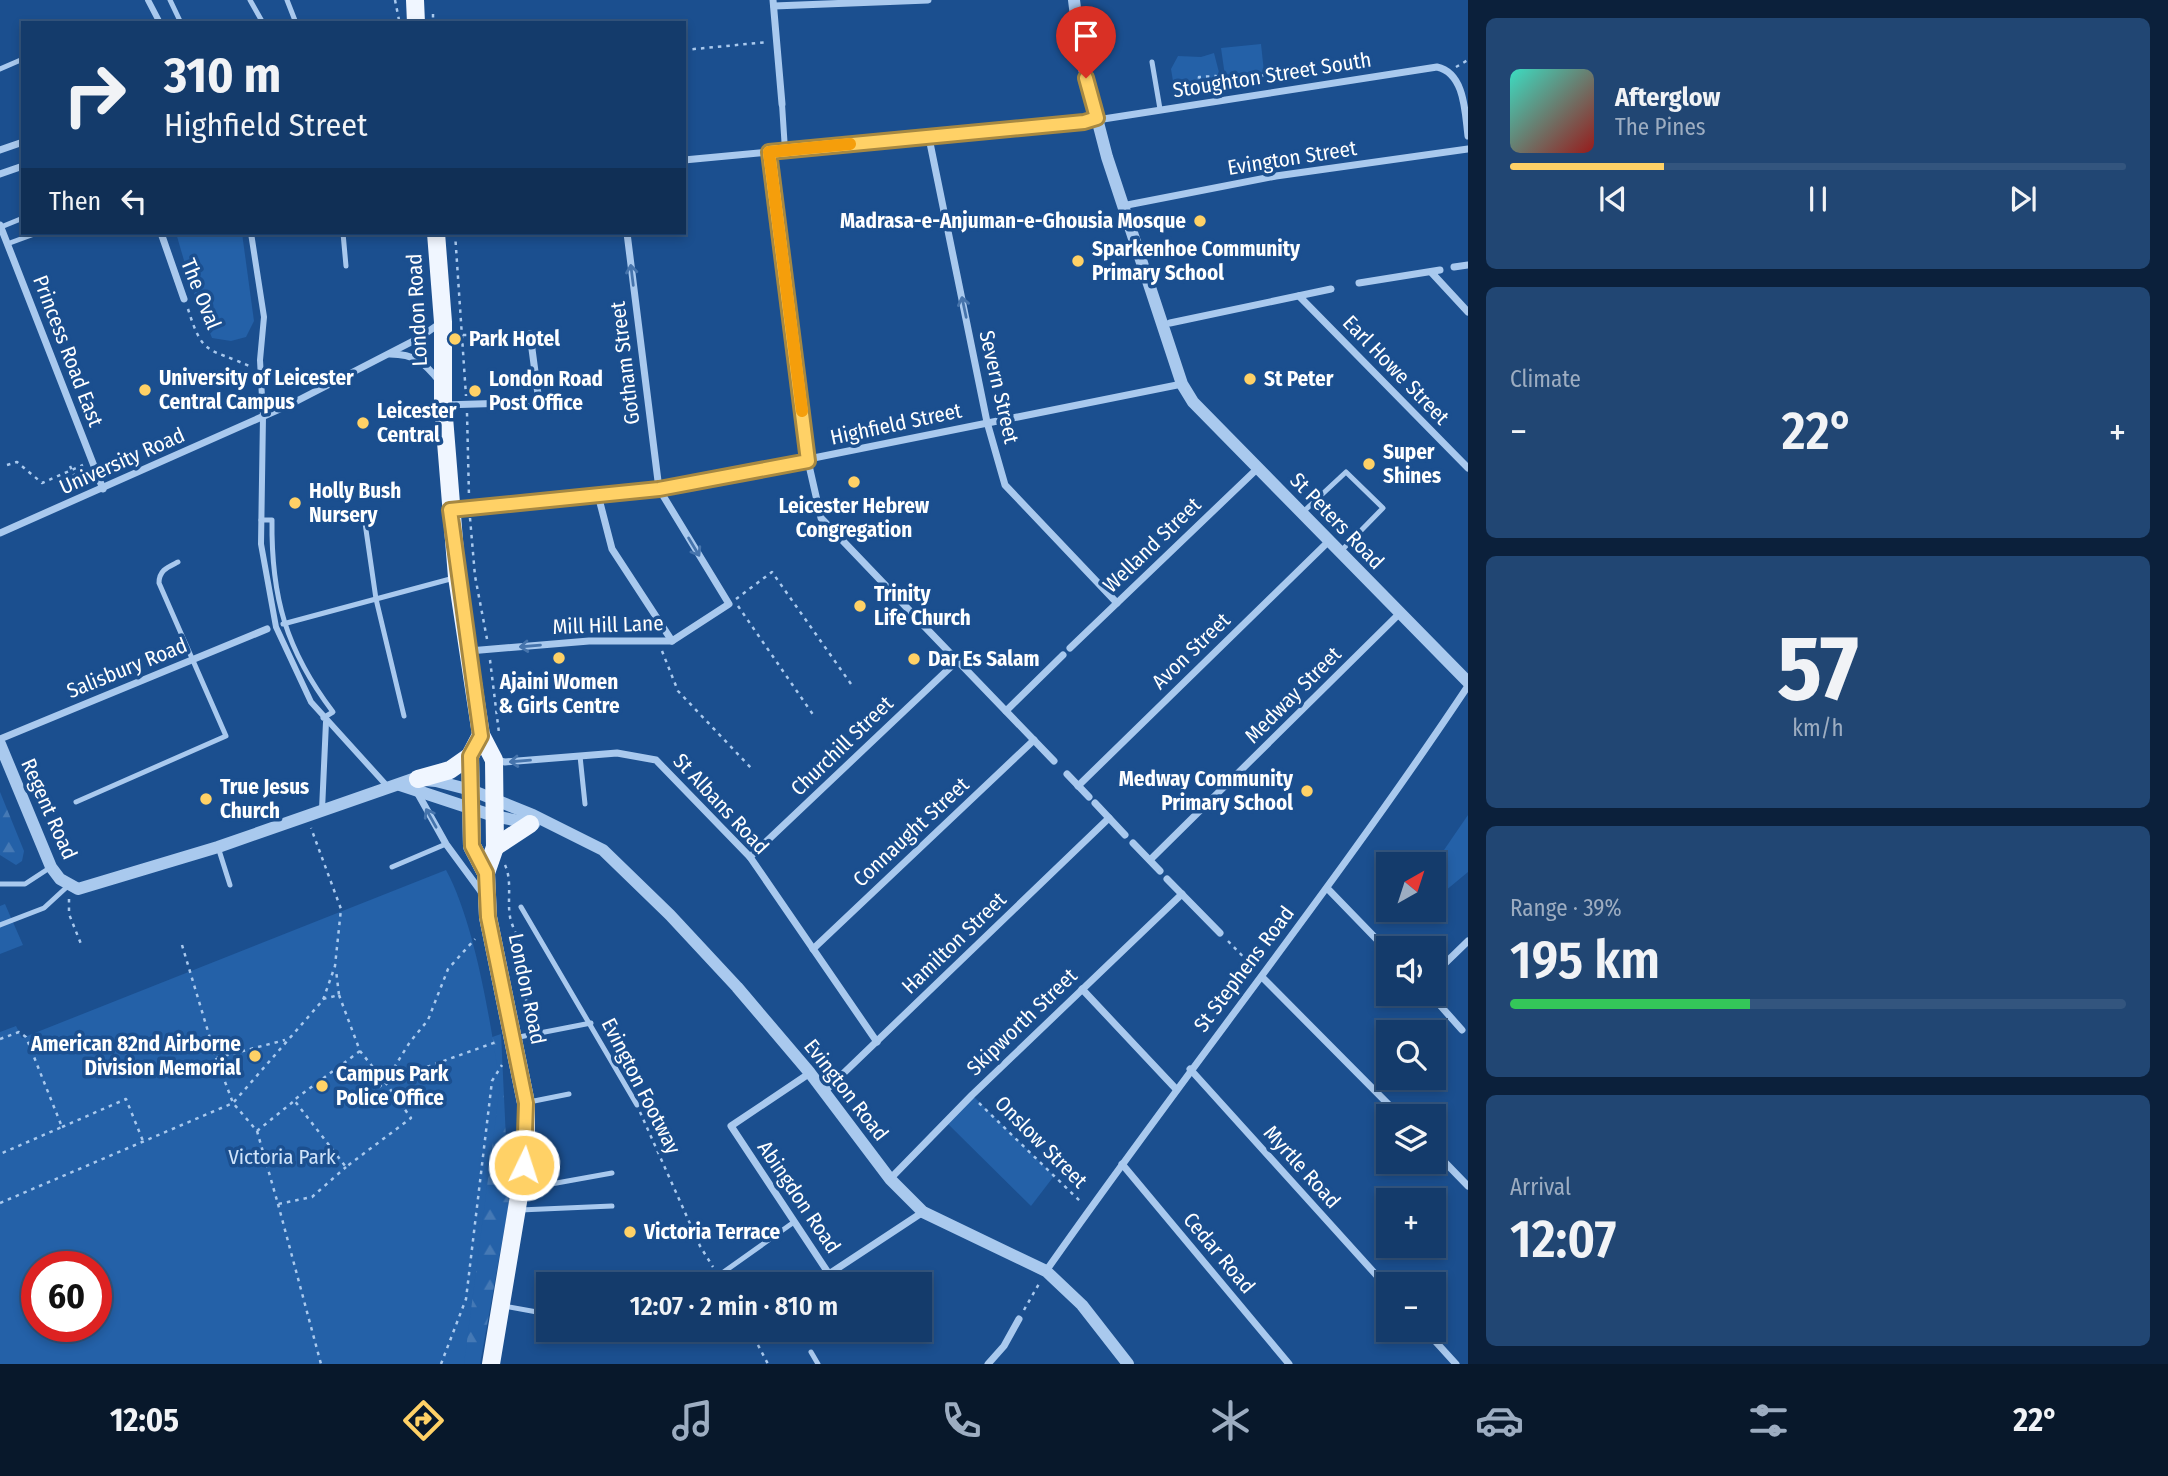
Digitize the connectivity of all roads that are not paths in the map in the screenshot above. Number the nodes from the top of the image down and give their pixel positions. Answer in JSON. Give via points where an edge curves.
{"nodes":[{"id":1,"x":148,"y":0,"type":"edge"},
{"id":2,"x":170,"y":0,"type":"edge"},
{"id":3,"x":250,"y":0,"type":"edge"},
{"id":4,"x":287,"y":0,"type":"edge"},
{"id":5,"x":415,"y":0,"type":"edge"},
{"id":6,"x":928,"y":0,"type":"edge"},
{"id":7,"x":1074,"y":0,"type":"edge"},
{"id":8,"x":774,"y":3,"type":"edge"},
{"id":9,"x":159,"y":21,"type":"edge"},
{"id":10,"x":180,"y":21,"type":"edge"},
{"id":11,"x":262,"y":21,"type":"edge"},
{"id":12,"x":295,"y":21,"type":"edge"},
{"id":13,"x":416,"y":21,"type":"edge"},
{"id":14,"x":21,"y":60,"type":"edge"},
{"id":15,"x":1152,"y":62,"type":"dead end"},
{"id":16,"x":0,"y":69,"type":"edge"},
{"id":17,"x":782,"y":104,"type":"joint"},
{"id":18,"x":1160,"y":110,"type":"junction"},
{"id":19,"x":1097,"y":118,"type":"junction"},
{"id":20,"x":1468,"y":136,"type":"edge"},
{"id":21,"x":929,"y":138,"type":"junction"},
{"id":22,"x":21,"y":143,"type":"edge"},
{"id":23,"x":1468,"y":149,"type":"edge"},
{"id":24,"x":0,"y":150,"type":"edge"},
{"id":25,"x":785,"y":150,"type":"junction"},
{"id":26,"x":769,"y":152,"type":"junction"},
{"id":27,"x":686,"y":160,"type":"edge"},
{"id":28,"x":21,"y":167,"type":"edge"},
{"id":29,"x":0,"y":174,"type":"edge"},
{"id":30,"x":1122,"y":206,"type":"junction"},
{"id":31,"x":21,"y":219,"type":"edge"},
{"id":32,"x":0,"y":226,"type":"edge"},
{"id":33,"x":33,"y":235,"type":"edge"},
{"id":34,"x":162,"y":235,"type":"edge"},
{"id":35,"x":251,"y":235,"type":"edge"},
{"id":36,"x":343,"y":235,"type":"edge"},
{"id":37,"x":436,"y":235,"type":"edge"},
{"id":38,"x":627,"y":235,"type":"edge"},
{"id":39,"x":8,"y":246,"type":"junction"},
{"id":40,"x":0,"y":251,"type":"edge"},
{"id":41,"x":1468,"y":265,"type":"edge"},
{"id":42,"x":346,"y":266,"type":"dead end"},
{"id":43,"x":1454,"y":267,"type":"dead end"},
{"id":44,"x":1440,"y":270,"type":"dead end"},
{"id":45,"x":1431,"y":272,"type":"junction"},
{"id":46,"x":1359,"y":283,"type":"dead end"},
{"id":47,"x":1331,"y":289,"type":"dead end"},
{"id":48,"x":1299,"y":296,"type":"junction"},
{"id":49,"x":184,"y":299,"type":"road end"},
{"id":50,"x":1468,"y":312,"type":"edge"},
{"id":51,"x":443,"y":322,"type":"junction"},
{"id":52,"x":1170,"y":323,"type":"dead end"},
{"id":53,"x":530,"y":334,"type":"road end"},
{"id":54,"x":387,"y":355,"type":"junction"},
{"id":55,"x":1182,"y":384,"type":"junction"},
{"id":56,"x":442,"y":386,"type":"junction"},
{"id":57,"x":443,"y":405,"type":"junction"},
{"id":58,"x":263,"y":416,"type":"junction"},
{"id":59,"x":987,"y":422,"type":"junction"},
{"id":60,"x":808,"y":461,"type":"junction"},
{"id":61,"x":1258,"y":468,"type":"junction"},
{"id":62,"x":1468,"y":468,"type":"edge"},
{"id":63,"x":103,"y":489,"type":"junction"},
{"id":64,"x":659,"y":489,"type":"junction"},
{"id":65,"x":598,"y":495,"type":"junction"},
{"id":66,"x":450,"y":510,"type":"junction"},
{"id":67,"x":1302,"y":513,"type":"junction"},
{"id":68,"x":364,"y":516,"type":"dead end"},
{"id":69,"x":261,"y":520,"type":"junction"},
{"id":70,"x":0,"y":533,"type":"edge"},
{"id":71,"x":1329,"y":541,"type":"junction"},
{"id":72,"x":1340,"y":552,"type":"junction"},
{"id":73,"x":178,"y":562,"type":"dead end"},
{"id":74,"x":457,"y":577,"type":"junction"},
{"id":75,"x":376,"y":599,"type":"junction"},
{"id":76,"x":1117,"y":603,"type":"junction"},
{"id":77,"x":910,"y":611,"type":"dead end"},
{"id":78,"x":1401,"y":613,"type":"junction"},
{"id":79,"x":283,"y":624,"type":"junction"},
{"id":80,"x":924,"y":626,"type":"dead end"},
{"id":81,"x":267,"y":629,"type":"dead end"},
{"id":82,"x":672,"y":641,"type":"junction"},
{"id":83,"x":1070,"y":648,"type":"dead end"},
{"id":84,"x":469,"y":651,"type":"junction"},
{"id":85,"x":1063,"y":655,"type":"dead end"},
{"id":86,"x":192,"y":660,"type":"junction"},
{"id":87,"x":957,"y":660,"type":"junction"},
{"id":88,"x":1468,"y":684,"type":"edge"},
{"id":89,"x":1006,"y":711,"type":"junction"},
{"id":90,"x":404,"y":716,"type":"dead end"},
{"id":91,"x":325,"y":720,"type":"junction"},
{"id":92,"x":481,"y":736,"type":"junction"},
{"id":93,"x":1034,"y":740,"type":"junction"},
{"id":94,"x":0,"y":741,"type":"edge"},
{"id":95,"x":470,"y":756,"type":"junction"},
{"id":96,"x":580,"y":756,"type":"junction"},
{"id":97,"x":494,"y":760,"type":"junction"},
{"id":98,"x":1054,"y":761,"type":"dead end"},
{"id":99,"x":1067,"y":774,"type":"dead end"},
{"id":100,"x":418,"y":785,"type":"junction"},
{"id":101,"x":394,"y":786,"type":"junction"},
{"id":102,"x":1078,"y":786,"type":"junction"},
{"id":103,"x":471,"y":799,"type":"junction"},
{"id":104,"x":76,"y":802,"type":"dead end"},
{"id":105,"x":585,"y":804,"type":"dead end"},
{"id":106,"x":494,"y":807,"type":"junction"},
{"id":107,"x":322,"y":810,"type":"junction"},
{"id":108,"x":1109,"y":818,"type":"junction"},
{"id":109,"x":537,"y":823,"type":"junction"},
{"id":110,"x":1125,"y":835,"type":"dead end"},
{"id":111,"x":1133,"y":843,"type":"dead end"},
{"id":112,"x":446,"y":845,"type":"junction"},
{"id":113,"x":218,"y":847,"type":"junction"},
{"id":114,"x":495,"y":847,"type":"junction"},
{"id":115,"x":750,"y":857,"type":"junction"},
{"id":116,"x":1150,"y":860,"type":"junction"},
{"id":117,"x":51,"y":867,"type":"junction"},
{"id":118,"x":392,"y":867,"type":"dead end"},
{"id":119,"x":1160,"y":871,"type":"dead end"},
{"id":120,"x":486,"y":873,"type":"junction"},
{"id":121,"x":1167,"y":879,"type":"dead end"},
{"id":122,"x":0,"y":884,"type":"edge"},
{"id":123,"x":69,"y":885,"type":"junction"},
{"id":124,"x":230,"y":885,"type":"dead end"},
{"id":125,"x":1327,"y":888,"type":"junction"},
{"id":126,"x":1182,"y":894,"type":"junction"},
{"id":127,"x":487,"y":899,"type":"junction"},
{"id":128,"x":521,"y":907,"type":"dead end"},
{"id":129,"x":0,"y":925,"type":"edge"},
{"id":130,"x":1220,"y":933,"type":"road end"},
{"id":131,"x":1376,"y":939,"type":"edge"},
{"id":132,"x":1468,"y":941,"type":"edge"},
{"id":133,"x":813,"y":949,"type":"junction"},
{"id":134,"x":1446,"y":962,"type":"edge"},
{"id":135,"x":1262,"y":976,"type":"junction"},
{"id":136,"x":1082,"y":989,"type":"junction"},
{"id":137,"x":1441,"y":1006,"type":"edge"},
{"id":138,"x":592,"y":1023,"type":"junction"},
{"id":139,"x":1462,"y":1030,"type":"dead end"},
{"id":140,"x":516,"y":1037,"type":"junction"},
{"id":141,"x":877,"y":1042,"type":"junction"},
{"id":142,"x":1190,"y":1069,"type":"junction"},
{"id":143,"x":810,"y":1073,"type":"junction"},
{"id":144,"x":1176,"y":1089,"type":"junction"},
{"id":145,"x":823,"y":1092,"type":"junction"},
{"id":146,"x":569,"y":1094,"type":"dead end"},
{"id":147,"x":526,"y":1103,"type":"junction"},
{"id":148,"x":1388,"y":1104,"type":"edge"},
{"id":149,"x":637,"y":1105,"type":"road end"},
{"id":150,"x":1446,"y":1163,"type":"edge"},
{"id":151,"x":1122,"y":1164,"type":"junction"},
{"id":152,"x":612,"y":1172,"type":"dead end"},
{"id":153,"x":890,"y":1179,"type":"junction"},
{"id":154,"x":522,"y":1184,"type":"junction"},
{"id":155,"x":1468,"y":1186,"type":"edge"},
{"id":156,"x":612,"y":1206,"type":"dead end"},
{"id":157,"x":516,"y":1210,"type":"junction"},
{"id":158,"x":923,"y":1212,"type":"junction"},
{"id":159,"x":794,"y":1222,"type":"junction"},
{"id":160,"x":1046,"y":1271,"type":"junction"},
{"id":161,"x":724,"y":1272,"type":"edge"},
{"id":162,"x":828,"y":1272,"type":"edge"},
{"id":163,"x":832,"y":1272,"type":"edge"},
{"id":164,"x":1376,"y":1275,"type":"edge"},
{"id":165,"x":501,"y":1306,"type":"junction"},
{"id":166,"x":536,"y":1312,"type":"edge"},
{"id":167,"x":1019,"y":1319,"type":"road end"},
{"id":168,"x":1436,"y":1342,"type":"edge"},
{"id":169,"x":811,"y":1352,"type":"dead end"},
{"id":170,"x":491,"y":1364,"type":"edge"},
{"id":171,"x":818,"y":1364,"type":"edge"},
{"id":172,"x":988,"y":1364,"type":"edge"},
{"id":173,"x":1128,"y":1364,"type":"edge"},
{"id":174,"x":1289,"y":1364,"type":"edge"},
{"id":175,"x":1456,"y":1364,"type":"edge"}],
"edges":[{"from":1,"to":9,"type":"street"},
{"from":2,"to":10,"type":"lane"},
{"from":3,"to":11,"type":"lane"},
{"from":4,"to":12,"type":"lane"},
{"from":5,"to":13,"type":"main road"},
{"from":6,"to":8,"type":"street"},
{"from":7,"to":19,"type":"street","name":"St Peters Road","via":[[1081,57]]},
{"from":8,"to":17,"type":"street"},
{"from":14,"to":16,"type":"lane"},
{"from":15,"to":18,"type":"lane"},
{"from":17,"to":25,"type":"street"},
{"from":18,"to":19,"type":"street","name":"Stoughton Street South"},
{"from":18,"to":20,"type":"street","name":"Stoughton Street South","via":[[1437,66],[1450,73],[1460,88]]},
{"from":19,"to":21,"type":"street","name":"Stoughton Street South"},
{"from":19,"to":30,"type":"street","name":"St Peters Road"},
{"from":21,"to":25,"type":"street","name":"Stoughton Street South"},
{"from":59,"to":21,"type":"street","name":"Severn Street","one_way":true},
{"from":22,"to":24,"type":"street"},
{"from":23,"to":30,"type":"street","name":"Evington Street","via":[[1276,176]]},
{"from":25,"to":26,"type":"street","name":"Stoughton Street South"},
{"from":26,"to":27,"type":"street","name":"Stoughton Street South"},
{"from":26,"to":60,"type":"street"},
{"from":28,"to":29,"type":"street"},
{"from":30,"to":55,"type":"street","name":"St Peters Road"},
{"from":31,"to":32,"type":"lane"},
{"from":32,"to":39,"type":"street","name":"Princess Road East"},
{"from":33,"to":39,"type":"lane"},
{"from":34,"to":49,"type":"street","name":"The Oval"},
{"from":35,"to":58,"type":"street","via":[[264,317]]},
{"from":36,"to":42,"type":"lane"},
{"from":37,"to":51,"type":"main road","name":"London Road"},
{"from":64,"to":38,"type":"street","name":"Gotham Street","one_way":true},
{"from":39,"to":40,"type":"lane"},
{"from":39,"to":63,"type":"street","name":"Princess Road East"},
{"from":41,"to":43,"type":"street"},
{"from":44,"to":45,"type":"street"},
{"from":45,"to":46,"type":"street"},
{"from":45,"to":50,"type":"street"},
{"from":47,"to":48,"type":"street"},
{"from":48,"to":52,"type":"street"},
{"from":48,"to":62,"type":"street","name":"Earl Howe Street"},
{"from":51,"to":54,"type":"street","name":"University Road"},
{"from":51,"to":56,"type":"main road","name":"London Road"},
{"from":53,"to":57,"type":"street","via":[[539,402]]},
{"from":54,"to":56,"type":"street","name":"London Road","via":[[405,354],[420,360]]},
{"from":54,"to":58,"type":"street","name":"University Road"},
{"from":55,"to":59,"type":"street","name":"Highfield Street"},
{"from":55,"to":61,"type":"street","name":"St Peters Road","via":[[1193,402]]},
{"from":56,"to":57,"type":"main road","name":"London Road"},
{"from":57,"to":66,"type":"main road","name":"London Road"},
{"from":58,"to":63,"type":"street","name":"University Road"},
{"from":58,"to":69,"type":"street"},
{"from":59,"to":60,"type":"street","name":"Highfield Street"},
{"from":59,"to":76,"type":"street","name":"Severn Street","via":[[1004,485]]},
{"from":60,"to":64,"type":"street","name":"Highfield Street"},
{"from":60,"to":77,"type":"street","via":[[821,518]]},
{"from":61,"to":67,"type":"street","name":"St Peters Road"},
{"from":61,"to":76,"type":"street","name":"Welland Street"},
{"from":63,"to":70,"type":"street","name":"University Road"},
{"from":64,"to":65,"type":"street","name":"Highfield Street"},
{"from":64,"to":82,"type":"street","name":"Mill Hill Lane","one_way":true,"via":[[729,604]]},
{"from":65,"to":66,"type":"street","name":"Highfield Street"},
{"from":65,"to":82,"type":"street","via":[[612,549]]},
{"from":66,"to":74,"type":"main road","name":"London Road"},
{"from":67,"to":71,"type":"street","name":"St Peters Road"},
{"from":67,"to":72,"type":"lane","via":[[1346,472],[1383,508]]},
{"from":68,"to":75,"type":"lane"},
{"from":69,"to":79,"type":"lane","via":[[272,520]]},
{"from":69,"to":91,"type":"street","via":[[276,627],[311,702]]},
{"from":71,"to":72,"type":"street","name":"St Peters Road"},
{"from":71,"to":102,"type":"street","name":"Avon Street"},
{"from":72,"to":78,"type":"street","name":"St Peters Road"},
{"from":73,"to":86,"type":"lane","via":[[166,568],[159,583]]},
{"from":74,"to":75,"type":"lane"},
{"from":74,"to":84,"type":"main road","name":"London Road"},
{"from":75,"to":79,"type":"lane"},
{"from":75,"to":90,"type":"lane"},
{"from":76,"to":83,"type":"street","name":"Welland Street"},
{"from":78,"to":88,"type":"street","name":"St Peters Road"},
{"from":78,"to":116,"type":"street","name":"Medway Street"},
{"from":79,"to":91,"type":"lane","via":[[305,673],[333,712]]},
{"from":80,"to":87,"type":"street"},
{"from":81,"to":86,"type":"street","name":"Salisbury Road"},
{"from":82,"to":84,"type":"street","name":"Mill Hill Lane","one_way":true,"via":[[589,641]]},
{"from":84,"to":92,"type":"main road","name":"London Road"},
{"from":85,"to":89,"type":"street"},
{"from":86,"to":94,"type":"street","name":"Salisbury Road"},
{"from":86,"to":104,"type":"lane","via":[[226,736]]},
{"from":87,"to":89,"type":"street"},
{"from":87,"to":115,"type":"street","name":"Churchill Street"},
{"from":88,"to":125,"type":"street","name":"St Stephens Road"},
{"from":89,"to":93,"type":"street"},
{"from":91,"to":101,"type":"street"},
{"from":91,"to":107,"type":"street"},
{"from":92,"to":95,"type":"main road"},
{"from":92,"to":97,"type":"main road","name":"London Road"},
{"from":93,"to":98,"type":"street"},
{"from":93,"to":133,"type":"street","name":"Connaught Street"},
{"from":94,"to":117,"type":"street","name":"Regent Road"},
{"from":95,"to":100,"type":"main road"},
{"from":95,"to":103,"type":"main road","name":"London Road"},
{"from":96,"to":97,"type":"street","name":"St Albans Road","one_way":true},
{"from":96,"to":105,"type":"lane"},
{"from":96,"to":115,"type":"street","name":"St Albans Road","via":[[617,753],[656,760]]},
{"from":97,"to":106,"type":"main road","name":"London Road"},
{"from":99,"to":102,"type":"street"},
{"from":100,"to":101,"type":"street"},
{"from":100,"to":103,"type":"street","name":"Evington Road"},
{"from":112,"to":100,"type":"street","one_way":true},
{"from":101,"to":107,"type":"street"},
{"from":102,"to":108,"type":"street"},
{"from":103,"to":106,"type":"street","name":"Evington Road"},
{"from":103,"to":120,"type":"main road","name":"London Road","via":[[472,846]]},
{"from":106,"to":109,"type":"street","name":"Evington Road"},
{"from":106,"to":114,"type":"main road","name":"London Road"},
{"from":107,"to":113,"type":"street"},
{"from":108,"to":110,"type":"street"},
{"from":108,"to":141,"type":"street","name":"Hamilton Street"},
{"from":109,"to":114,"type":"main road"},
{"from":109,"to":143,"type":"street","name":"Evington Road","via":[[592,844],[621,867],[737,986]]},
{"from":111,"to":116,"type":"street"},
{"from":112,"to":118,"type":"lane"},
{"from":112,"to":127,"type":"street"},
{"from":113,"to":123,"type":"street","via":[[90,888]]},
{"from":113,"to":124,"type":"lane"},
{"from":114,"to":120,"type":"main road","name":"London Road"},
{"from":115,"to":133,"type":"street","name":"St Albans Road"},
{"from":116,"to":119,"type":"street"},
{"from":117,"to":122,"type":"lane","via":[[25,884]]},
{"from":117,"to":123,"type":"street","name":"Regent Road"},
{"from":120,"to":127,"type":"main road","name":"London Road"},
{"from":121,"to":126,"type":"street"},
{"from":123,"to":129,"type":"lane","via":[[44,908]]},
{"from":125,"to":131,"type":"street"},
{"from":125,"to":135,"type":"street","name":"St Stephens Road"},
{"from":126,"to":130,"type":"street"},
{"from":126,"to":136,"type":"street","name":"Skipworth Street"},
{"from":127,"to":140,"type":"main road","name":"London Road"},
{"from":128,"to":138,"type":"lane","name":"Evington Footway"},
{"from":132,"to":134,"type":"street"},
{"from":133,"to":141,"type":"street","name":"St Albans Road"},
{"from":135,"to":142,"type":"street","name":"St Stephens Road"},
{"from":135,"to":148,"type":"street"},
{"from":136,"to":144,"type":"street"},
{"from":136,"to":153,"type":"street","name":"Skipworth Street"},
{"from":137,"to":139,"type":"street"},
{"from":138,"to":140,"type":"lane"},
{"from":138,"to":149,"type":"lane","name":"Evington Footway"},
{"from":140,"to":147,"type":"main road","name":"London Road"},
{"from":141,"to":145,"type":"street","name":"Hamilton Street"},
{"from":142,"to":144,"type":"street","name":"St Stephens Road"},
{"from":142,"to":164,"type":"street","name":"Myrtle Road"},
{"from":143,"to":145,"type":"street","name":"Evington Road"},
{"from":143,"to":159,"type":"street","name":"Abingdon Road","via":[[731,1126]]},
{"from":144,"to":151,"type":"street","name":"St Stephens Road"},
{"from":145,"to":153,"type":"street","name":"Evington Road"},
{"from":146,"to":147,"type":"lane"},
{"from":147,"to":154,"type":"main road","name":"London Road"},
{"from":150,"to":155,"type":"street"},
{"from":151,"to":160,"type":"street","name":"St Stephens Road"},
{"from":151,"to":174,"type":"street","name":"Cedar Road"},
{"from":152,"to":154,"type":"lane","via":[[540,1186]]},
{"from":153,"to":158,"type":"street","name":"Evington Road"},
{"from":154,"to":157,"type":"main road","name":"London Road"},
{"from":156,"to":157,"type":"lane"},
{"from":157,"to":165,"type":"main road","name":"London Road"},
{"from":158,"to":160,"type":"street","name":"Evington Road"},
{"from":158,"to":163,"type":"street","name":"Abingdon Road"},
{"from":159,"to":161,"type":"lane"},
{"from":159,"to":162,"type":"street","name":"Abingdon Road"},
{"from":160,"to":173,"type":"street","name":"Evington Road","via":[[1082,1305]]},
{"from":165,"to":166,"type":"lane"},
{"from":165,"to":170,"type":"main road","name":"London Road"},
{"from":167,"to":172,"type":"street"},
{"from":168,"to":175,"type":"street"},
{"from":169,"to":171,"type":"lane"}]}
